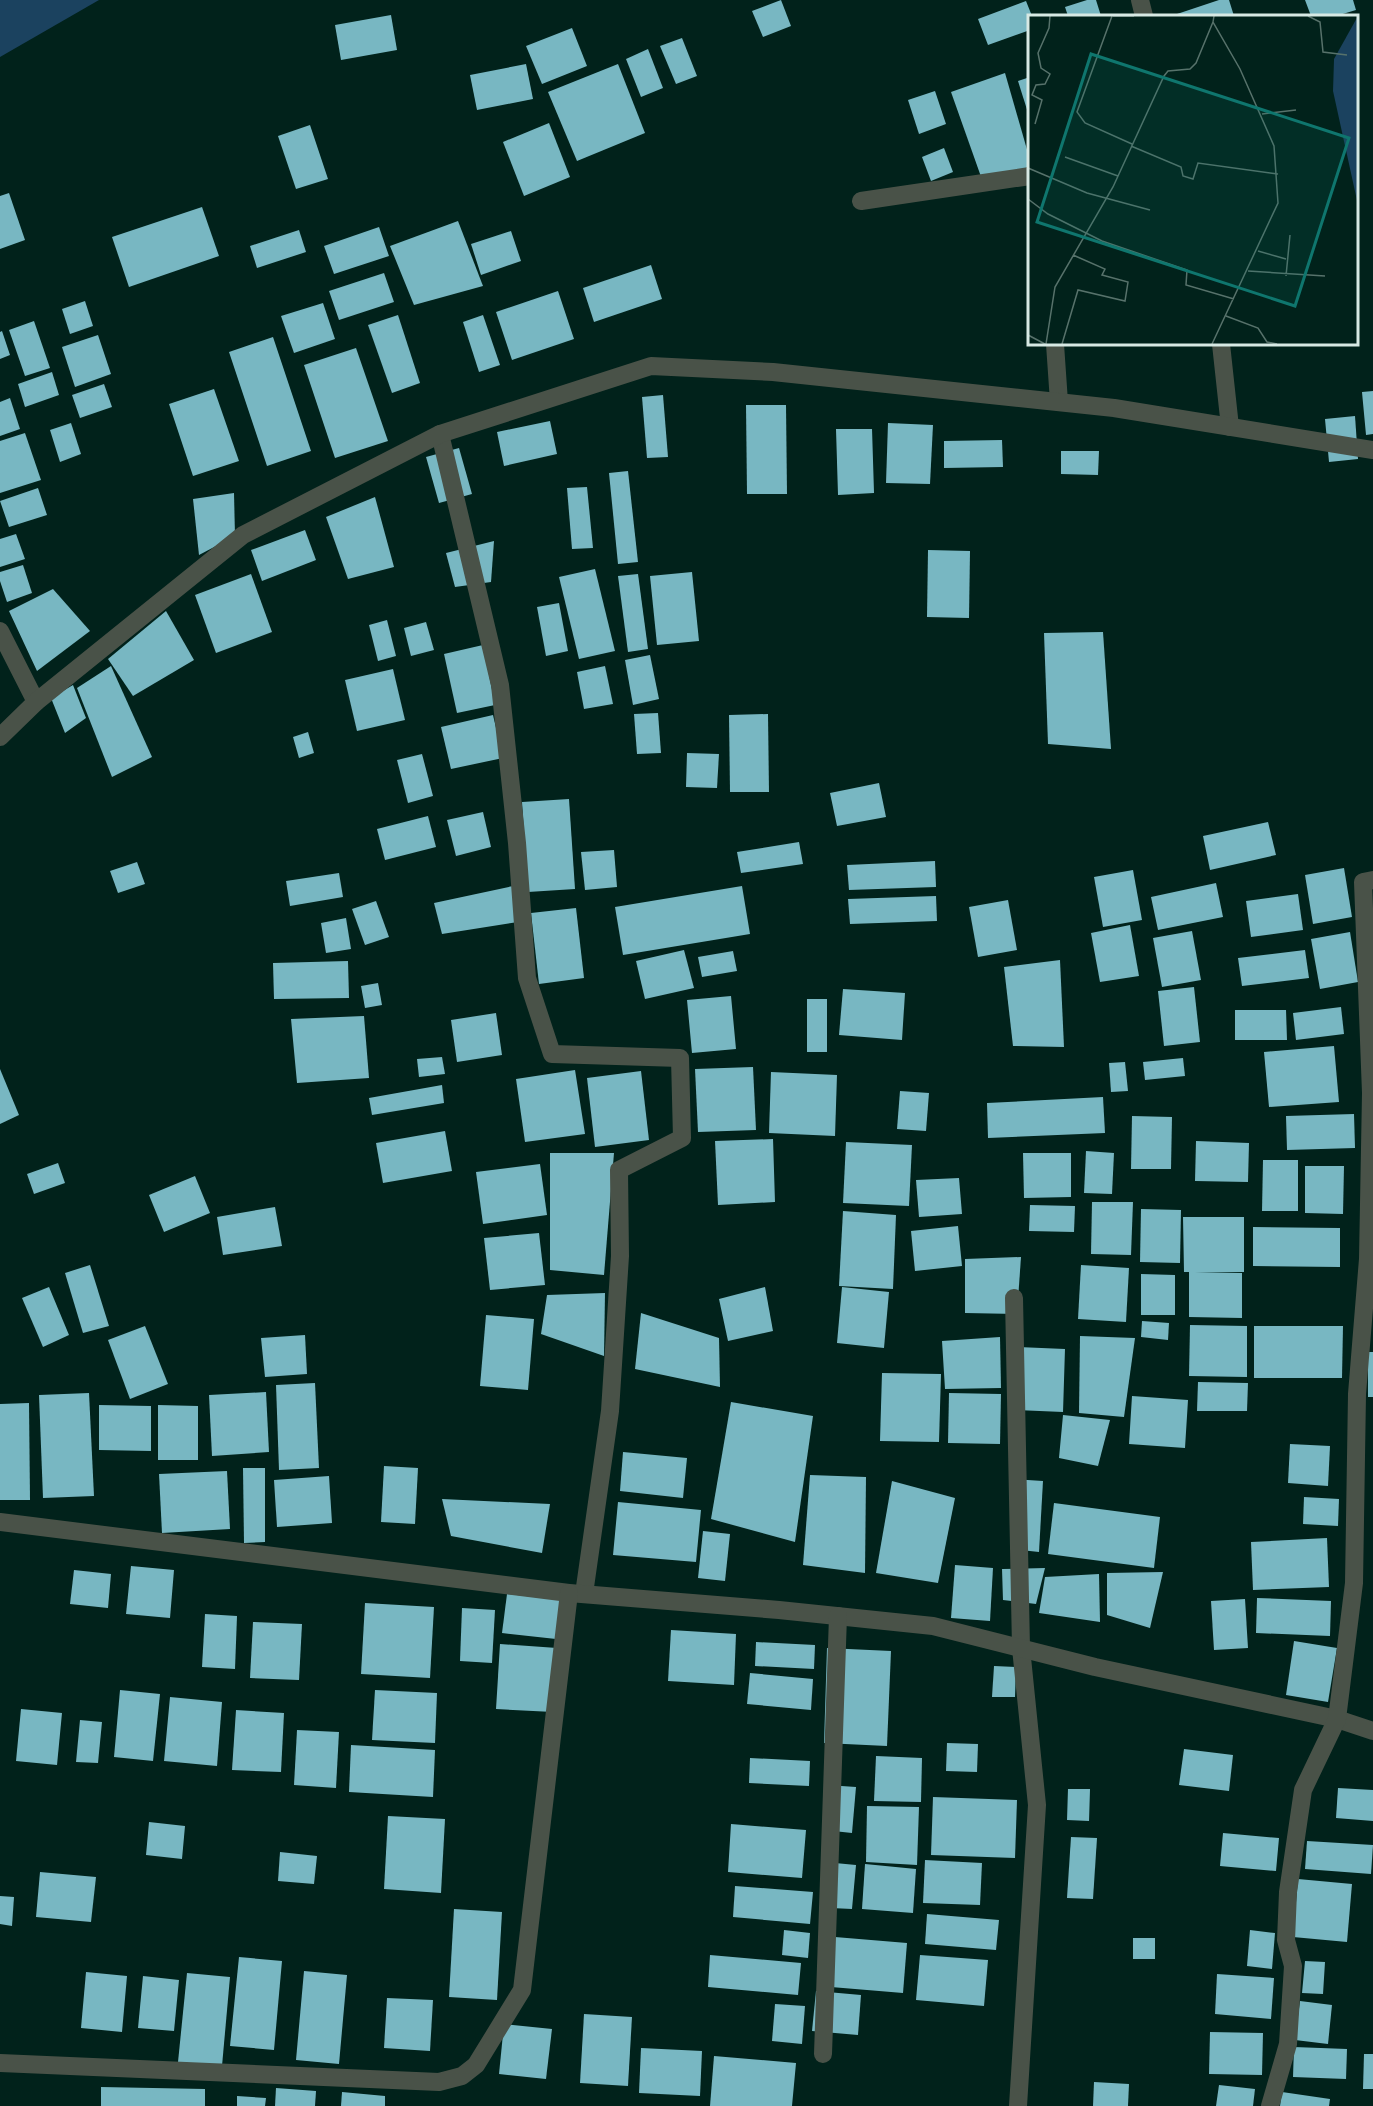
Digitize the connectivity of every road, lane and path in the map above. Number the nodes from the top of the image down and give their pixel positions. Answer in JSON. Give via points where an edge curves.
{"nodes":[{"id":1,"x":1140,"y":0,"type":"edge"},
{"id":2,"x":1144,"y":15,"type":"edge"},
{"id":3,"x":1028,"y":176,"type":"edge"},
{"id":4,"x":861,"y":201,"type":"dead end"},
{"id":5,"x":1055,"y":345,"type":"edge"},
{"id":6,"x":1221,"y":345,"type":"edge"},
{"id":7,"x":1059,"y":402,"type":"junction"},
{"id":8,"x":1230,"y":427,"type":"junction"},
{"id":9,"x":440,"y":434,"type":"junction"},
{"id":10,"x":1373,"y":450,"type":"edge"},
{"id":11,"x":0,"y":631,"type":"edge"},
{"id":12,"x":36,"y":702,"type":"junction"},
{"id":13,"x":0,"y":737,"type":"edge"},
{"id":14,"x":1373,"y":880,"type":"edge"},
{"id":15,"x":1014,"y":1298,"type":"dead end"},
{"id":16,"x":0,"y":1522,"type":"edge"},
{"id":17,"x":577,"y":1594,"type":"junction"},
{"id":18,"x":837,"y":1616,"type":"junction"},
{"id":19,"x":1021,"y":1648,"type":"junction"},
{"id":20,"x":1338,"y":1719,"type":"junction"},
{"id":21,"x":1373,"y":1731,"type":"edge"},
{"id":22,"x":823,"y":2054,"type":"dead end"},
{"id":23,"x":0,"y":2063,"type":"edge"},
{"id":24,"x":1018,"y":2106,"type":"edge"},
{"id":25,"x":1270,"y":2106,"type":"edge"}],
"edges":[{"from":1,"to":2,"type":"street"},
{"from":3,"to":4,"type":"street"},
{"from":5,"to":7,"type":"street"},
{"from":6,"to":8,"type":"street"},
{"from":7,"to":8,"type":"street"},
{"from":7,"to":9,"type":"street","via":[[773,372],[651,366]]},
{"from":8,"to":10,"type":"street"},
{"from":9,"to":12,"type":"street","via":[[243,535]]},
{"from":9,"to":17,"type":"street","via":[[500,684],[527,978],[552,1054],[680,1059],[682,1138],[619,1170],[620,1256],[610,1411]]},
{"from":11,"to":12,"type":"street"},
{"from":12,"to":13,"type":"street"},
{"from":14,"to":20,"type":"street","via":[[1363,882],[1371,1093],[1368,1258],[1358,1394],[1354,1583]]},
{"from":15,"to":19,"type":"street"},
{"from":16,"to":17,"type":"street"},
{"from":17,"to":18,"type":"street"},
{"from":17,"to":23,"type":"street","via":[[522,1990],[476,2065],[462,2076],[439,2082]]},
{"from":18,"to":19,"type":"street","via":[[933,1626]]},
{"from":18,"to":22,"type":"street"},
{"from":19,"to":20,"type":"street"},
{"from":19,"to":24,"type":"street","via":[[1037,1805]]},
{"from":20,"to":21,"type":"street"},
{"from":20,"to":25,"type":"street","via":[[1304,1790],[1288,1892],[1286,1940],[1293,1966],[1288,2044]]}]}
